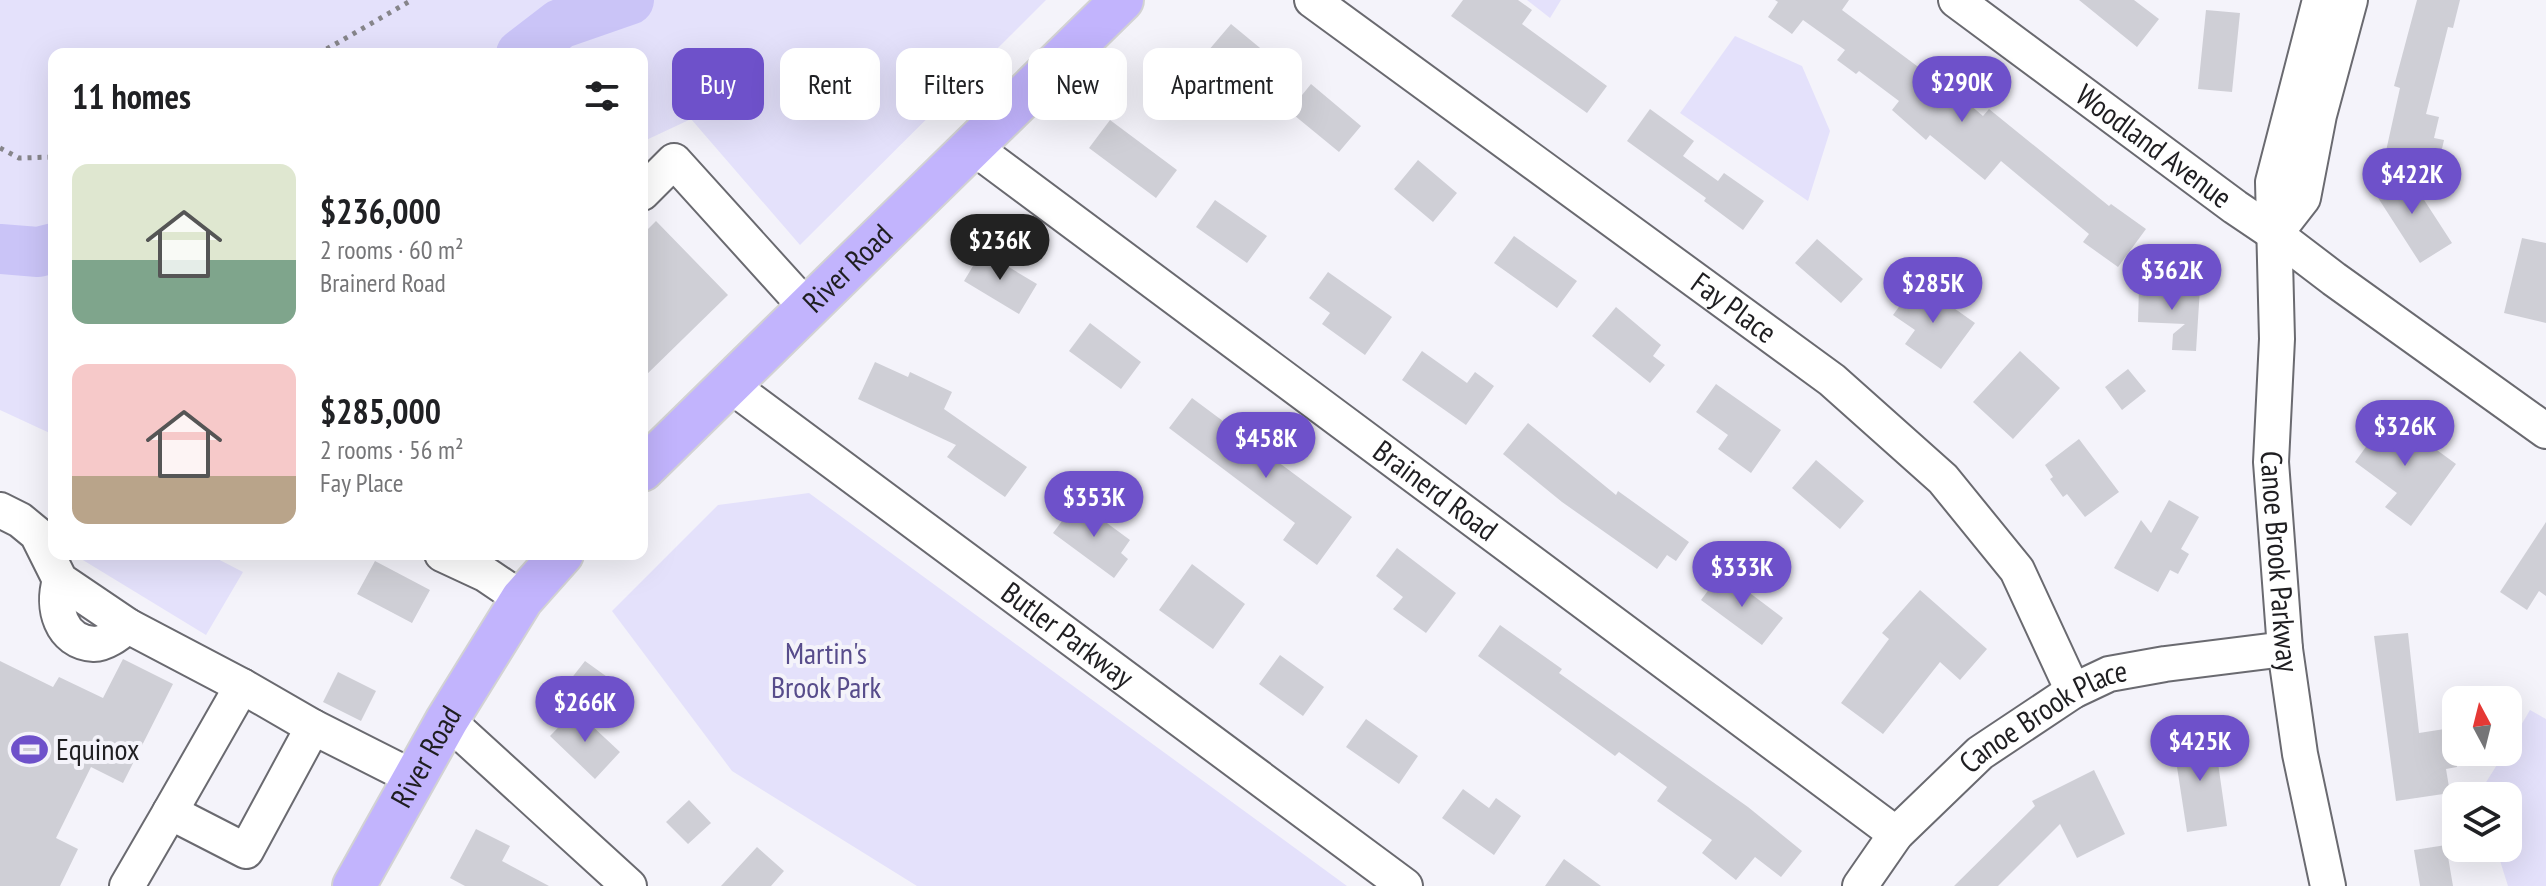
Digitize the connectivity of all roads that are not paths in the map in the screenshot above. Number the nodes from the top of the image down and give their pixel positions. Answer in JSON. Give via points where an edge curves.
{"nodes":[{"id":1,"x":1122,"y":0,"type":"edge"},
{"id":2,"x":1312,"y":0,"type":"edge"},
{"id":3,"x":1956,"y":0,"type":"edge"},
{"id":4,"x":2320,"y":0,"type":"edge"},
{"id":5,"x":2350,"y":0,"type":"edge"},
{"id":6,"x":973,"y":147,"type":"junction"},
{"id":7,"x":648,"y":187,"type":"edge"},
{"id":8,"x":2275,"y":234,"type":"junction"},
{"id":9,"x":808,"y":309,"type":"junction"},
{"id":10,"x":730,"y":385,"type":"junction"},
{"id":11,"x":2546,"y":431,"type":"edge"},
{"id":12,"x":648,"y":464,"type":"edge"},
{"id":13,"x":1,"y":512,"type":"edge"},
{"id":14,"x":48,"y":556,"type":"edge"},
{"id":15,"x":50,"y":560,"type":"edge"},
{"id":16,"x":455,"y":560,"type":"edge"},
{"id":17,"x":557,"y":560,"type":"edge"},
{"id":18,"x":522,"y":599,"type":"junction"},
{"id":19,"x":2285,"y":649,"type":"junction"},
{"id":20,"x":242,"y":686,"type":"junction"},
{"id":21,"x":2073,"y":691,"type":"junction"},
{"id":22,"x":447,"y":720,"type":"junction"},
{"id":23,"x":313,"y":727,"type":"junction"},
{"id":24,"x":414,"y":778,"type":"junction"},
{"id":25,"x":170,"y":812,"type":"junction"},
{"id":26,"x":1896,"y":834,"type":"junction"},
{"id":27,"x":127,"y":886,"type":"edge"},
{"id":28,"x":354,"y":886,"type":"edge"},
{"id":29,"x":629,"y":886,"type":"edge"},
{"id":30,"x":1405,"y":886,"type":"edge"},
{"id":31,"x":1860,"y":886,"type":"edge"},
{"id":32,"x":2328,"y":886,"type":"edge"}],
"edges":[{"from":1,"to":6,"type":"main road","name":"River Road"},
{"from":2,"to":21,"type":"street","name":"Fay Place","via":[[1832,380],[1943,479],[2017,570]]},
{"from":3,"to":8,"type":"street","name":"Woodland Avenue"},
{"from":4,"to":8,"type":"street","name":"Canoe Brook Parkway","via":[[2273,182]]},
{"from":5,"to":8,"type":"street","via":[[2303,198]]},
{"from":6,"to":9,"type":"main road","name":"River Road"},
{"from":6,"to":26,"type":"street","name":"Brainerd Road"},
{"from":7,"to":9,"type":"street","via":[[674,161]]},
{"from":8,"to":11,"type":"street","name":"Woodland Avenue"},
{"from":8,"to":19,"type":"street","name":"Canoe Brook Parkway","via":[[2271,462]]},
{"from":9,"to":10,"type":"main road","name":"River Road"},
{"from":10,"to":12,"type":"main road","name":"River Road"},
{"from":10,"to":30,"type":"street","name":"Butler Parkway"},
{"from":13,"to":14,"type":"street","via":[[37,534]]},
{"from":15,"to":20,"type":"street","via":[[60,580],[128,626]]},
{"from":16,"to":18,"type":"street"},
{"from":17,"to":18,"type":"main road","name":"River Road"},
{"from":18,"to":22,"type":"main road","name":"River Road"},
{"from":19,"to":21,"type":"street","name":"Canoe Brook Place","via":[[2109,674]]},
{"from":19,"to":32,"type":"street","name":"Canoe Brook Parkway"},
{"from":20,"to":23,"type":"street"},
{"from":20,"to":25,"type":"street"},
{"from":21,"to":26,"type":"street","name":"Canoe Brook Place","via":[[1980,753]]},
{"from":22,"to":24,"type":"main road","name":"River Road"},
{"from":22,"to":29,"type":"street"},
{"from":23,"to":24,"type":"street"},
{"from":23,"to":25,"type":"street","via":[[246,851]]},
{"from":24,"to":28,"type":"main road","name":"River Road"},
{"from":25,"to":27,"type":"street"},
{"from":26,"to":31,"type":"street","name":"Canoe Brook Place"}]}
